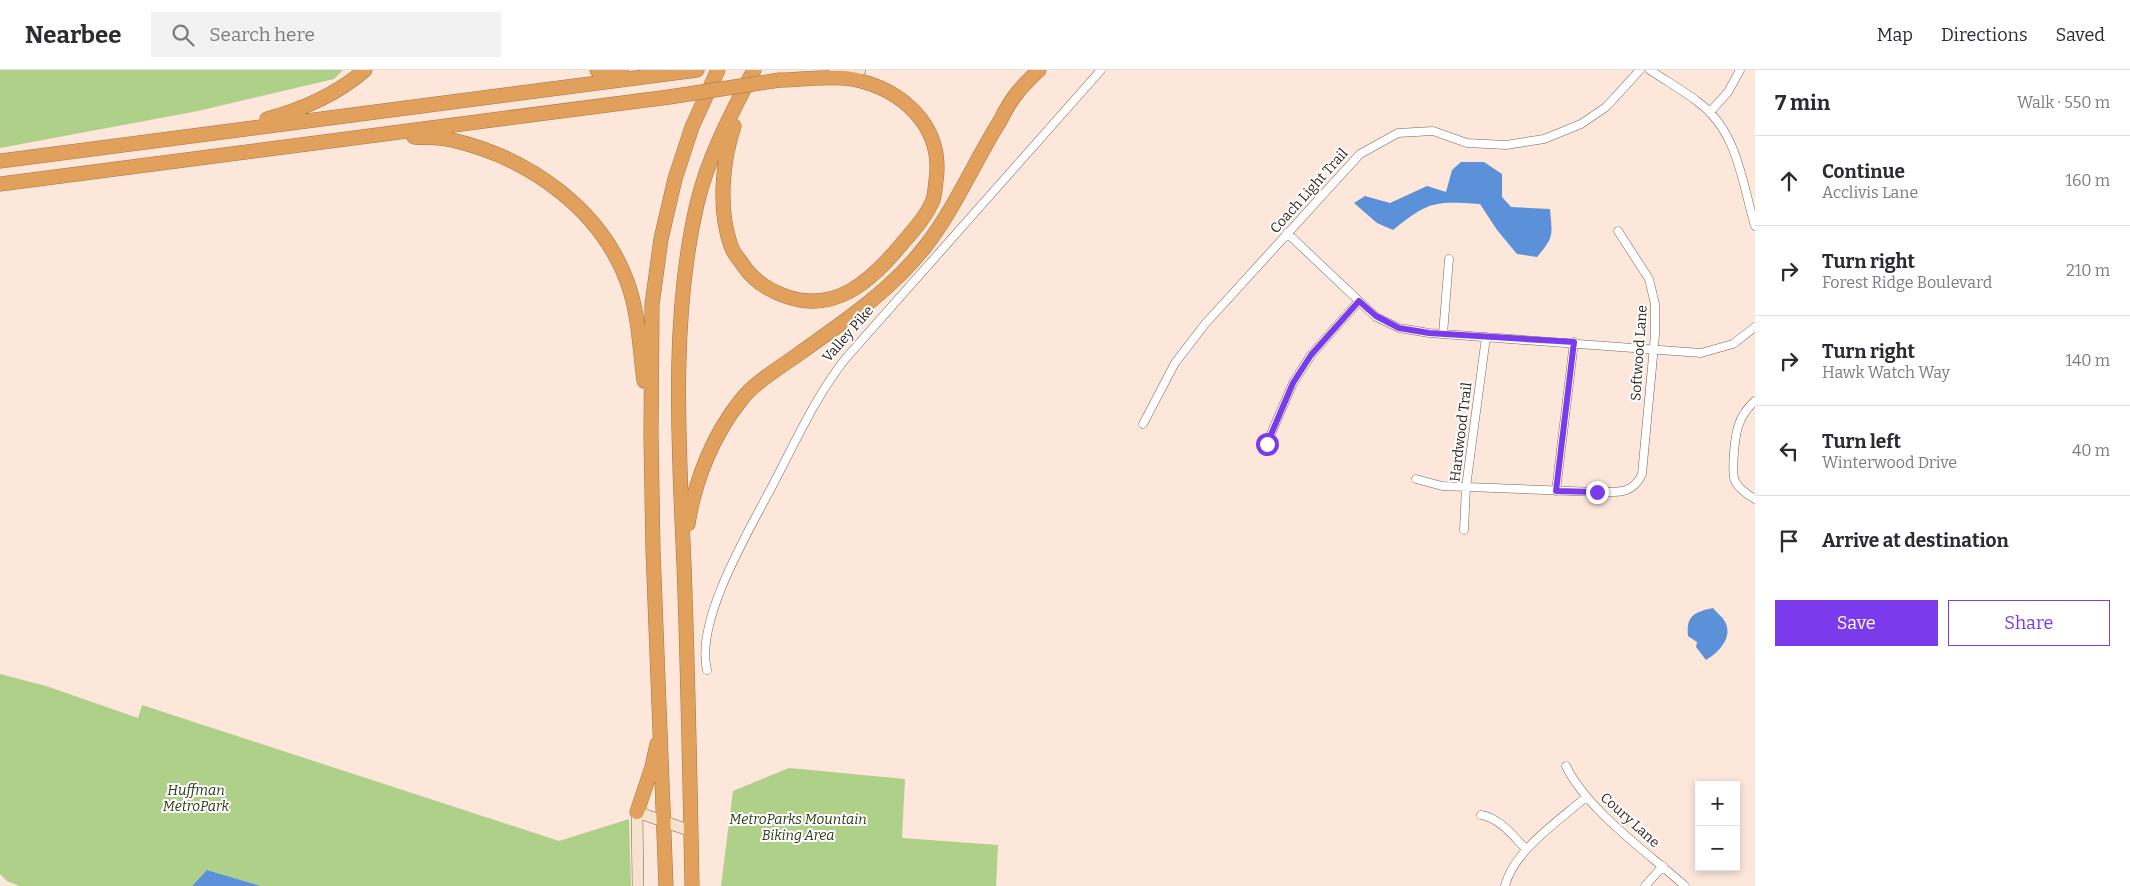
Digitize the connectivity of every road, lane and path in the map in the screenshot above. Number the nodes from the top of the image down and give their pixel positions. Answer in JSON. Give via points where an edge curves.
{"nodes":[{"id":1,"x":365,"y":70,"type":"edge"},
{"id":2,"x":597,"y":70,"type":"edge"},
{"id":3,"x":754,"y":70,"type":"edge"},
{"id":4,"x":860,"y":70,"type":"edge"},
{"id":5,"x":1039,"y":70,"type":"edge"},
{"id":6,"x":1102,"y":70,"type":"edge"},
{"id":7,"x":1640,"y":70,"type":"edge"},
{"id":8,"x":1650,"y":70,"type":"edge"},
{"id":9,"x":1740,"y":70,"type":"edge"},
{"id":10,"x":692,"y":71,"type":"edge"},
{"id":11,"x":716,"y":73,"type":"edge"},
{"id":12,"x":780,"y":80,"type":"junction"},
{"id":13,"x":1710,"y":112,"type":"junction"},
{"id":14,"x":218,"y":132,"type":"junction"},
{"id":15,"x":388,"y":134,"type":"junction"},
{"id":16,"x":0,"y":161,"type":"edge"},
{"id":17,"x":0,"y":184,"type":"edge"},
{"id":18,"x":1755,"y":226,"type":"edge"},
{"id":19,"x":1618,"y":230,"type":"dead end"},
{"id":20,"x":1287,"y":233,"type":"junction"},
{"id":21,"x":1449,"y":259,"type":"dead end"},
{"id":22,"x":1359,"y":301,"type":"junction"},
{"id":23,"x":1755,"y":327,"type":"edge"},
{"id":24,"x":1443,"y":334,"type":"junction"},
{"id":25,"x":1486,"y":337,"type":"junction"},
{"id":26,"x":1574,"y":342,"type":"junction"},
{"id":27,"x":1653,"y":349,"type":"junction"},
{"id":28,"x":1755,"y":401,"type":"edge"},
{"id":29,"x":1143,"y":424,"type":"dead end"},
{"id":30,"x":651,"y":435,"type":"junction"},
{"id":31,"x":1267,"y":444,"type":"dead end"},
{"id":32,"x":1416,"y":480,"type":"dead end"},
{"id":33,"x":1466,"y":487,"type":"junction"},
{"id":34,"x":1556,"y":491,"type":"junction"},
{"id":35,"x":1755,"y":499,"type":"edge"},
{"id":36,"x":1464,"y":530,"type":"dead end"},
{"id":37,"x":683,"y":552,"type":"junction"},
{"id":38,"x":707,"y":670,"type":"dead end"},
{"id":39,"x":662,"y":727,"type":"junction"},
{"id":40,"x":1566,"y":766,"type":"dead end"},
{"id":41,"x":1586,"y":797,"type":"junction"},
{"id":42,"x":637,"y":812,"type":"junction"},
{"id":43,"x":1481,"y":815,"type":"dead end"},
{"id":44,"x":664,"y":822,"type":"junction"},
{"id":45,"x":691,"y":831,"type":"junction"},
{"id":46,"x":1526,"y":849,"type":"junction"},
{"id":47,"x":1663,"y":866,"type":"junction"},
{"id":48,"x":638,"y":886,"type":"edge"},
{"id":49,"x":666,"y":886,"type":"edge"},
{"id":50,"x":692,"y":886,"type":"edge"},
{"id":51,"x":1505,"y":886,"type":"edge"},
{"id":52,"x":1645,"y":886,"type":"edge"},
{"id":53,"x":1685,"y":886,"type":"edge"}],
"edges":[{"from":1,"to":14,"type":"highway","via":[[346,86],[317,102]]},
{"from":2,"to":10,"type":"highway","via":[[613,75]]},
{"from":3,"to":12,"type":"highway","via":[[729,141],[724,180],[725,217],[731,247],[750,276],[774,292],[800,301],[827,300],[851,291],[878,273],[915,230],[933,199],[937,155],[928,128],[920,117],[904,101],[885,90],[850,79]]},
{"from":3,"to":37,"type":"highway","via":[[715,152],[698,202],[687,254],[678,434]]},
{"from":4,"to":12,"type":"street"},
{"from":5,"to":37,"type":"highway","via":[[1017,93],[952,206],[925,247],[901,275],[875,299],[770,374],[742,398],[707,458],[696,488]]},
{"from":6,"to":38,"type":"street","name":"Valley Pike","via":[[823,388],[722,587],[708,636]]},
{"from":7,"to":20,"type":"street","name":"Coach Light Trail","via":[[1606,107],[1581,124],[1544,139],[1506,145],[1467,143],[1433,131],[1398,133],[1360,154]]},
{"from":8,"to":13,"type":"street"},
{"from":9,"to":13,"type":"street","via":[[1728,92]]},
{"from":10,"to":14,"type":"highway"},
{"from":11,"to":30,"type":"highway","via":[[692,127],[675,179],[661,239],[652,305]]},
{"from":12,"to":15,"type":"highway","bridge":true},
{"from":13,"to":18,"type":"street","via":[[1736,153]]},
{"from":14,"to":16,"type":"highway"},
{"from":15,"to":17,"type":"highway"},
{"from":15,"to":30,"type":"highway","via":[[450,140],[493,152],[535,172],[569,199],[596,227],[630,290]]},
{"from":19,"to":27,"type":"street","name":"Softwood Lane","via":[[1643,268],[1654,293]]},
{"from":20,"to":22,"type":"street"},
{"from":20,"to":29,"type":"street","name":"Coach Light Trail","via":[[1205,324],[1176,363]]},
{"from":21,"to":24,"type":"street"},
{"from":22,"to":24,"type":"street","via":[[1376,316],[1399,328]]},
{"from":22,"to":31,"type":"street","via":[[1311,355],[1293,383]]},
{"from":23,"to":27,"type":"street","via":[[1737,342],[1711,352]]},
{"from":24,"to":25,"type":"street"},
{"from":25,"to":26,"type":"street"},
{"from":25,"to":33,"type":"street","name":"Hardwood Trail"},
{"from":26,"to":27,"type":"street"},
{"from":26,"to":34,"type":"street"},
{"from":27,"to":34,"type":"street","name":"Softwood Lane","via":[[1642,474],[1636,485],[1622,492]]},
{"from":28,"to":35,"type":"street","via":[[1743,415],[1737,429],[1733,473],[1740,488]]},
{"from":30,"to":39,"type":"highway"},
{"from":32,"to":33,"type":"street"},
{"from":33,"to":34,"type":"street"},
{"from":33,"to":36,"type":"street","name":"Hardwood Trail"},
{"from":37,"to":45,"type":"highway"},
{"from":39,"to":42,"type":"highway"},
{"from":39,"to":44,"type":"highway"},
{"from":40,"to":41,"type":"street","name":"Coury Lane"},
{"from":41,"to":46,"type":"street"},
{"from":41,"to":47,"type":"street","name":"Coury Lane"},
{"from":42,"to":44,"type":"street"},
{"from":42,"to":48,"type":"street"},
{"from":43,"to":46,"type":"street","via":[[1503,826]]},
{"from":44,"to":45,"type":"street"},
{"from":44,"to":49,"type":"highway"},
{"from":45,"to":50,"type":"highway"},
{"from":46,"to":51,"type":"street","via":[[1513,864]]},
{"from":47,"to":52,"type":"street"},
{"from":47,"to":53,"type":"street","name":"Coury Lane"}]}
